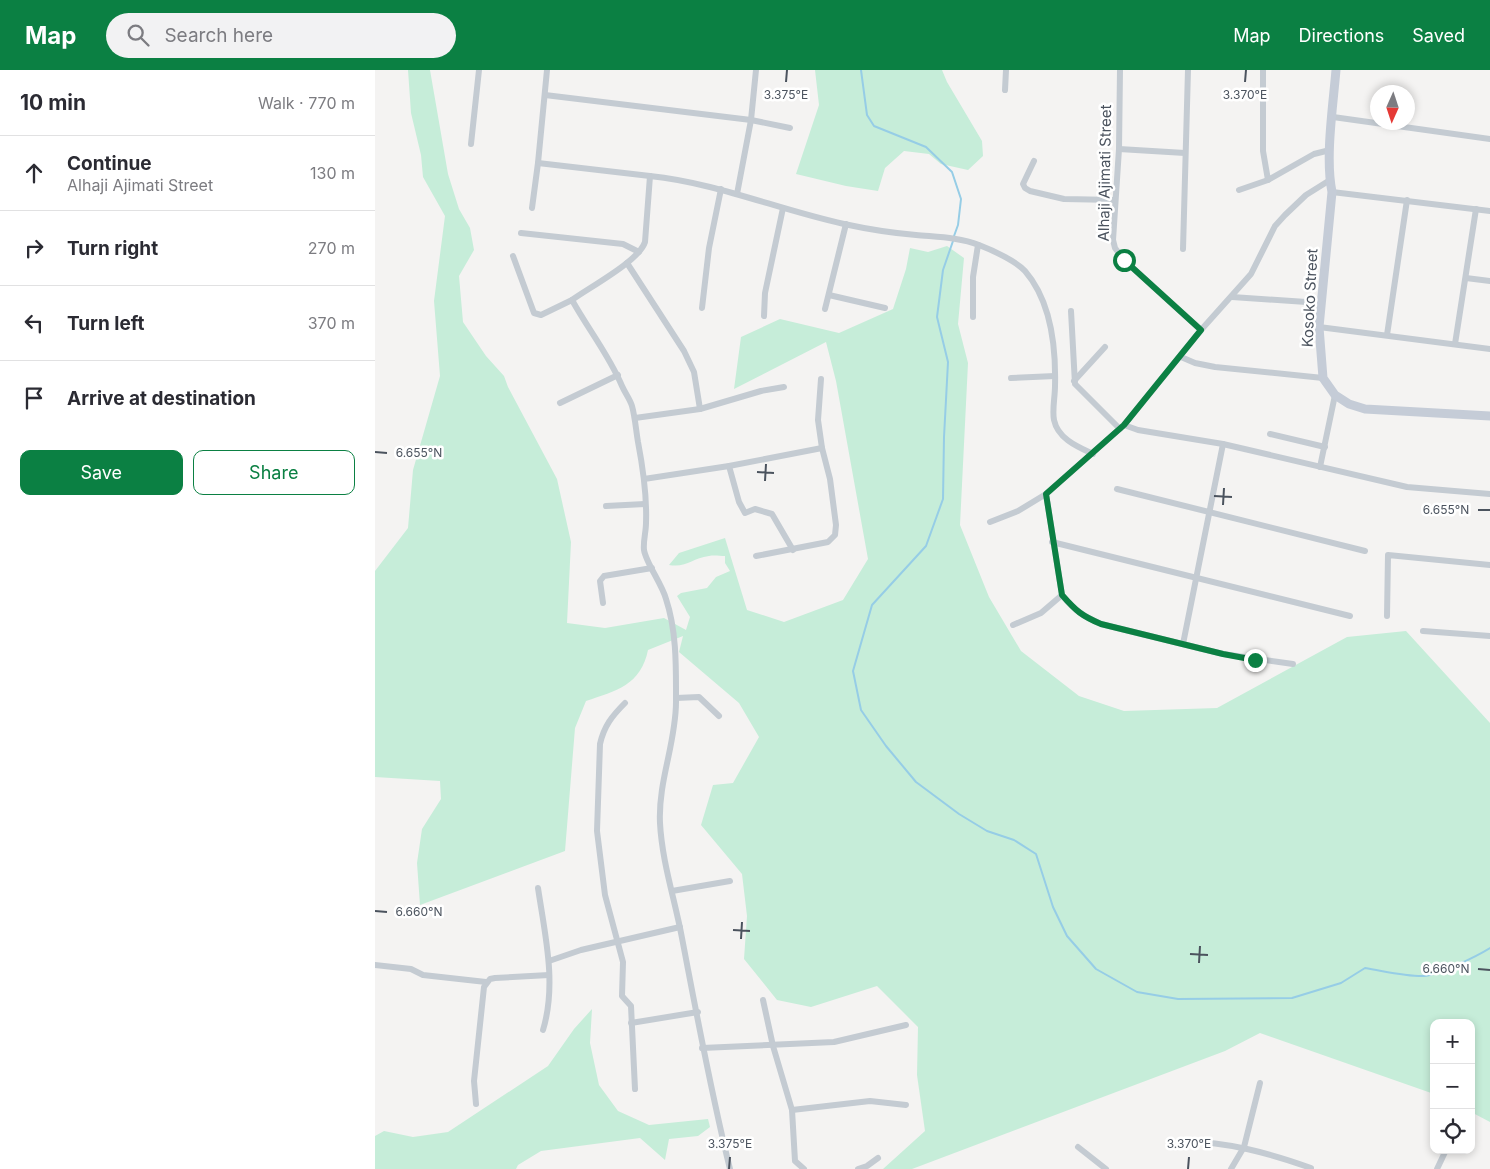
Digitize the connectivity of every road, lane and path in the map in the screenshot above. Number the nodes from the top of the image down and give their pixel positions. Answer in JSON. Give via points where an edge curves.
{"nodes":[{"id":1,"x":479,"y":70,"type":"edge"},
{"id":2,"x":547,"y":70,"type":"edge"},
{"id":3,"x":756,"y":70,"type":"edge"},
{"id":4,"x":1006,"y":70,"type":"edge"},
{"id":5,"x":1120,"y":70,"type":"edge"},
{"id":6,"x":1188,"y":70,"type":"edge"},
{"id":7,"x":1263,"y":70,"type":"edge"},
{"id":8,"x":1336,"y":70,"type":"edge"},
{"id":9,"x":1005,"y":90,"type":"dead end"},
{"id":10,"x":545,"y":95,"type":"junction"},
{"id":11,"x":1333,"y":117,"type":"junction"},
{"id":12,"x":751,"y":120,"type":"junction"},
{"id":13,"x":790,"y":128,"type":"dead end"},
{"id":14,"x":1490,"y":139,"type":"edge"},
{"id":15,"x":471,"y":144,"type":"dead end"},
{"id":16,"x":1119,"y":149,"type":"junction"},
{"id":17,"x":1330,"y":150,"type":"junction"},
{"id":18,"x":1185,"y":153,"type":"junction"},
{"id":19,"x":1034,"y":161,"type":"dead end"},
{"id":20,"x":538,"y":163,"type":"junction"},
{"id":21,"x":650,"y":176,"type":"junction"},
{"id":22,"x":1268,"y":180,"type":"junction"},
{"id":23,"x":1330,"y":180,"type":"junction"},
{"id":24,"x":721,"y":189,"type":"junction"},
{"id":25,"x":1239,"y":190,"type":"dead end"},
{"id":26,"x":1332,"y":192,"type":"junction"},
{"id":27,"x":737,"y":194,"type":"junction"},
{"id":28,"x":1115,"y":200,"type":"junction"},
{"id":29,"x":1407,"y":200,"type":"junction"},
{"id":30,"x":532,"y":208,"type":"dead end"},
{"id":31,"x":783,"y":208,"type":"junction"},
{"id":32,"x":1476,"y":209,"type":"junction"},
{"id":33,"x":1490,"y":211,"type":"edge"},
{"id":34,"x":846,"y":224,"type":"junction"},
{"id":35,"x":521,"y":233,"type":"dead end"},
{"id":36,"x":978,"y":245,"type":"junction"},
{"id":37,"x":1183,"y":249,"type":"dead end"},
{"id":38,"x":639,"y":252,"type":"junction"},
{"id":39,"x":513,"y":256,"type":"dead end"},
{"id":40,"x":627,"y":262,"type":"junction"},
{"id":41,"x":1466,"y":278,"type":"junction"},
{"id":42,"x":1490,"y":281,"type":"edge"},
{"id":43,"x":829,"y":295,"type":"junction"},
{"id":44,"x":1232,"y":296,"type":"junction"},
{"id":45,"x":572,"y":300,"type":"junction"},
{"id":46,"x":1321,"y":303,"type":"junction"},
{"id":47,"x":702,"y":308,"type":"dead end"},
{"id":48,"x":885,"y":308,"type":"dead end"},
{"id":49,"x":825,"y":309,"type":"dead end"},
{"id":50,"x":1071,"y":311,"type":"dead end"},
{"id":51,"x":764,"y":316,"type":"dead end"},
{"id":52,"x":973,"y":317,"type":"dead end"},
{"id":53,"x":1319,"y":327,"type":"junction"},
{"id":54,"x":1201,"y":330,"type":"junction"},
{"id":55,"x":1387,"y":335,"type":"junction"},
{"id":56,"x":1455,"y":344,"type":"junction"},
{"id":57,"x":1105,"y":347,"type":"dead end"},
{"id":58,"x":1490,"y":349,"type":"edge"},
{"id":59,"x":1181,"y":357,"type":"junction"},
{"id":60,"x":618,"y":375,"type":"junction"},
{"id":61,"x":1055,"y":376,"type":"junction"},
{"id":62,"x":1011,"y":378,"type":"dead end"},
{"id":63,"x":1323,"y":378,"type":"junction"},
{"id":64,"x":821,"y":380,"type":"dead end"},
{"id":65,"x":1074,"y":381,"type":"junction"},
{"id":66,"x":784,"y":387,"type":"dead end"},
{"id":67,"x":1335,"y":395,"type":"junction"},
{"id":68,"x":561,"y":403,"type":"dead end"},
{"id":69,"x":700,"y":409,"type":"junction"},
{"id":70,"x":1490,"y":416,"type":"edge"},
{"id":71,"x":635,"y":418,"type":"junction"},
{"id":72,"x":1122,"y":427,"type":"junction"},
{"id":73,"x":1270,"y":434,"type":"dead end"},
{"id":74,"x":1223,"y":444,"type":"junction"},
{"id":75,"x":1325,"y":447,"type":"junction"},
{"id":76,"x":821,"y":448,"type":"junction"},
{"id":77,"x":1093,"y":454,"type":"junction"},
{"id":78,"x":729,"y":466,"type":"junction"},
{"id":79,"x":1320,"y":467,"type":"junction"},
{"id":80,"x":644,"y":479,"type":"junction"},
{"id":81,"x":1117,"y":489,"type":"dead end"},
{"id":82,"x":1046,"y":494,"type":"junction"},
{"id":83,"x":1490,"y":494,"type":"edge"},
{"id":84,"x":645,"y":504,"type":"junction"},
{"id":85,"x":605,"y":506,"type":"dead end"},
{"id":86,"x":1210,"y":511,"type":"junction"},
{"id":87,"x":990,"y":522,"type":"dead end"},
{"id":88,"x":1052,"y":542,"type":"junction"},
{"id":89,"x":793,"y":550,"type":"junction"},
{"id":90,"x":1365,"y":551,"type":"dead end"},
{"id":91,"x":756,"y":556,"type":"dead end"},
{"id":92,"x":1490,"y":565,"type":"edge"},
{"id":93,"x":652,"y":568,"type":"junction"},
{"id":94,"x":1195,"y":576,"type":"junction"},
{"id":95,"x":1062,"y":595,"type":"junction"},
{"id":96,"x":603,"y":603,"type":"dead end"},
{"id":97,"x":1350,"y":616,"type":"dead end"},
{"id":98,"x":1387,"y":616,"type":"dead end"},
{"id":99,"x":1013,"y":626,"type":"dead end"},
{"id":100,"x":1423,"y":631,"type":"dead end"},
{"id":101,"x":1490,"y":636,"type":"edge"},
{"id":102,"x":1183,"y":644,"type":"junction"},
{"id":103,"x":1293,"y":664,"type":"dead end"},
{"id":104,"x":676,"y":698,"type":"junction"},
{"id":105,"x":625,"y":703,"type":"dead end"},
{"id":106,"x":719,"y":716,"type":"dead end"},
{"id":107,"x":730,"y":882,"type":"dead end"},
{"id":108,"x":537,"y":888,"type":"dead end"},
{"id":109,"x":672,"y":891,"type":"junction"},
{"id":110,"x":680,"y":927,"type":"junction"},
{"id":111,"x":616,"y":942,"type":"junction"},
{"id":112,"x":549,"y":961,"type":"junction"},
{"id":113,"x":375,"y":965,"type":"edge"},
{"id":114,"x":549,"y":975,"type":"junction"},
{"id":115,"x":486,"y":982,"type":"junction"},
{"id":116,"x":763,"y":1000,"type":"dead end"},
{"id":117,"x":697,"y":1012,"type":"junction"},
{"id":118,"x":631,"y":1023,"type":"junction"},
{"id":119,"x":906,"y":1025,"type":"dead end"},
{"id":120,"x":543,"y":1030,"type":"dead end"},
{"id":121,"x":773,"y":1046,"type":"junction"},
{"id":122,"x":702,"y":1048,"type":"junction"},
{"id":123,"x":1260,"y":1083,"type":"dead end"},
{"id":124,"x":635,"y":1089,"type":"dead end"},
{"id":125,"x":476,"y":1104,"type":"dead end"},
{"id":126,"x":906,"y":1105,"type":"dead end"},
{"id":127,"x":792,"y":1110,"type":"junction"},
{"id":128,"x":1183,"y":1141,"type":"dead end"},
{"id":129,"x":1078,"y":1147,"type":"dead end"},
{"id":130,"x":1243,"y":1147,"type":"junction"},
{"id":131,"x":1445,"y":1154,"type":"edge"},
{"id":132,"x":879,"y":1158,"type":"dead end"},
{"id":133,"x":1311,"y":1168,"type":"dead end"},
{"id":134,"x":1439,"y":1168,"type":"edge"},
{"id":135,"x":730,"y":1169,"type":"edge"},
{"id":136,"x":805,"y":1169,"type":"edge"},
{"id":137,"x":857,"y":1169,"type":"edge"},
{"id":138,"x":1106,"y":1169,"type":"edge"},
{"id":139,"x":1231,"y":1169,"type":"edge"}],
"edges":[{"from":1,"to":15,"type":"street"},
{"from":2,"to":10,"type":"street"},
{"from":3,"to":12,"type":"street"},
{"from":4,"to":9,"type":"street"},
{"from":5,"to":16,"type":"street","name":"Alhaji Ajimati Street"},
{"from":6,"to":18,"type":"street"},
{"from":7,"to":22,"type":"street","via":[[1263,151]]},
{"from":8,"to":11,"type":"street","name":"Kosoko Street"},
{"from":10,"to":12,"type":"street"},
{"from":10,"to":20,"type":"street"},
{"from":11,"to":14,"type":"street"},
{"from":11,"to":17,"type":"street","name":"Kosoko Street"},
{"from":12,"to":13,"type":"street"},
{"from":12,"to":27,"type":"street"},
{"from":16,"to":18,"type":"street"},
{"from":16,"to":28,"type":"street","name":"Alhaji Ajimati Street"},
{"from":17,"to":22,"type":"street","via":[[1313,154]]},
{"from":17,"to":23,"type":"street","name":"Kosoko Street"},
{"from":18,"to":37,"type":"street"},
{"from":19,"to":28,"type":"street","via":[[1023,184],[1030,191],[1064,199]]},
{"from":20,"to":21,"type":"street"},
{"from":20,"to":30,"type":"street"},
{"from":21,"to":24,"type":"street"},
{"from":21,"to":38,"type":"street","via":[[645,242]]},
{"from":22,"to":25,"type":"street"},
{"from":23,"to":26,"type":"street","name":"Kosoko Street"},
{"from":23,"to":44,"type":"street","via":[[1306,195],[1275,226],[1251,274]]},
{"from":24,"to":27,"type":"street"},
{"from":24,"to":47,"type":"street","via":[[709,248]]},
{"from":26,"to":29,"type":"street"},
{"from":26,"to":46,"type":"street","name":"Kosoko Street"},
{"from":27,"to":31,"type":"street"},
{"from":28,"to":54,"type":"street","name":"Alhaji Ajimati Street","via":[[1115,248]]},
{"from":29,"to":32,"type":"street"},
{"from":29,"to":55,"type":"street"},
{"from":31,"to":34,"type":"street"},
{"from":31,"to":51,"type":"street","via":[[765,293]]},
{"from":32,"to":33,"type":"street"},
{"from":32,"to":41,"type":"street"},
{"from":34,"to":36,"type":"street"},
{"from":34,"to":43,"type":"street"},
{"from":35,"to":38,"type":"street","via":[[623,244]]},
{"from":36,"to":52,"type":"street","via":[[973,277]]},
{"from":36,"to":61,"type":"street","via":[[1023,269],[1039,292],[1048,318]]},
{"from":38,"to":40,"type":"street"},
{"from":39,"to":45,"type":"street","via":[[534,313],[541,315]]},
{"from":40,"to":45,"type":"street"},
{"from":40,"to":69,"type":"street","via":[[684,351],[694,372]]},
{"from":41,"to":42,"type":"street"},
{"from":41,"to":56,"type":"street"},
{"from":43,"to":48,"type":"street"},
{"from":43,"to":49,"type":"street"},
{"from":44,"to":46,"type":"street"},
{"from":44,"to":54,"type":"street"},
{"from":45,"to":60,"type":"street"},
{"from":46,"to":53,"type":"street","name":"Kosoko Street"},
{"from":50,"to":65,"type":"street"},
{"from":53,"to":55,"type":"street"},
{"from":53,"to":63,"type":"street","name":"Kosoko Street"},
{"from":54,"to":59,"type":"street"},
{"from":55,"to":56,"type":"street"},
{"from":56,"to":58,"type":"street"},
{"from":57,"to":65,"type":"street"},
{"from":59,"to":63,"type":"street","via":[[1215,367]]},
{"from":59,"to":72,"type":"street"},
{"from":60,"to":68,"type":"street"},
{"from":60,"to":71,"type":"street"},
{"from":61,"to":62,"type":"street"},
{"from":61,"to":77,"type":"street","via":[[1054,420],[1057,428],[1065,438]]},
{"from":63,"to":67,"type":"street"},
{"from":64,"to":76,"type":"street","via":[[818,420]]},
{"from":65,"to":72,"type":"street"},
{"from":66,"to":69,"type":"street"},
{"from":67,"to":70,"type":"street","via":[[1365,409]]},
{"from":67,"to":75,"type":"street"},
{"from":69,"to":71,"type":"street"},
{"from":71,"to":80,"type":"street"},
{"from":72,"to":74,"type":"street"},
{"from":72,"to":77,"type":"street"},
{"from":73,"to":75,"type":"street"},
{"from":74,"to":79,"type":"street"},
{"from":74,"to":86,"type":"street"},
{"from":75,"to":79,"type":"street"},
{"from":76,"to":78,"type":"street"},
{"from":76,"to":89,"type":"street","via":[[830,479],[835,535],[828,542]]},
{"from":77,"to":82,"type":"street"},
{"from":78,"to":80,"type":"street"},
{"from":78,"to":89,"type":"street","via":[[745,514],[755,509],[772,514]]},
{"from":79,"to":83,"type":"street","via":[[1407,487]]},
{"from":80,"to":84,"type":"street"},
{"from":81,"to":86,"type":"street"},
{"from":82,"to":87,"type":"street"},
{"from":82,"to":88,"type":"street"},
{"from":84,"to":85,"type":"street"},
{"from":84,"to":93,"type":"street","via":[[644,551]]},
{"from":86,"to":90,"type":"street"},
{"from":86,"to":94,"type":"street"},
{"from":88,"to":94,"type":"street"},
{"from":88,"to":95,"type":"street"},
{"from":89,"to":91,"type":"street"},
{"from":92,"to":98,"type":"street","via":[[1388,555]]},
{"from":93,"to":96,"type":"street","via":[[605,576],[600,581]]},
{"from":93,"to":104,"type":"street","via":[[667,600],[673,630]]},
{"from":94,"to":97,"type":"street"},
{"from":94,"to":102,"type":"street"},
{"from":95,"to":99,"type":"street","via":[[1041,612]]},
{"from":95,"to":102,"type":"street","via":[[1083,617]]},
{"from":100,"to":101,"type":"street"},
{"from":102,"to":103,"type":"street","via":[[1247,659]]},
{"from":104,"to":106,"type":"street","via":[[699,698]]},
{"from":104,"to":109,"type":"street","via":[[676,720],[660,800],[660,825]]},
{"from":105,"to":111,"type":"street","via":[[609,720],[599,744],[597,832],[605,895]]},
{"from":107,"to":109,"type":"street"},
{"from":108,"to":112,"type":"street"},
{"from":109,"to":110,"type":"street"},
{"from":110,"to":111,"type":"street"},
{"from":110,"to":117,"type":"street"},
{"from":111,"to":112,"type":"street"},
{"from":111,"to":118,"type":"street","via":[[623,962],[623,996],[631,1006]]},
{"from":112,"to":114,"type":"street"},
{"from":113,"to":115,"type":"street","via":[[411,969],[423,975]]},
{"from":114,"to":115,"type":"street","via":[[495,978]]},
{"from":114,"to":120,"type":"street","via":[[549,1006]]},
{"from":115,"to":125,"type":"street","via":[[474,1081]]},
{"from":116,"to":121,"type":"street"},
{"from":117,"to":118,"type":"street"},
{"from":117,"to":122,"type":"street"},
{"from":118,"to":124,"type":"street"},
{"from":119,"to":121,"type":"street","via":[[834,1042]]},
{"from":121,"to":122,"type":"street"},
{"from":121,"to":127,"type":"street"},
{"from":122,"to":135,"type":"street"},
{"from":123,"to":130,"type":"street"},
{"from":126,"to":127,"type":"street","via":[[869,1101]]},
{"from":127,"to":136,"type":"street","via":[[795,1161]]},
{"from":128,"to":130,"type":"street"},
{"from":129,"to":138,"type":"street"},
{"from":130,"to":133,"type":"street"},
{"from":130,"to":139,"type":"street"},
{"from":131,"to":134,"type":"street"},
{"from":132,"to":137,"type":"street"}]}
